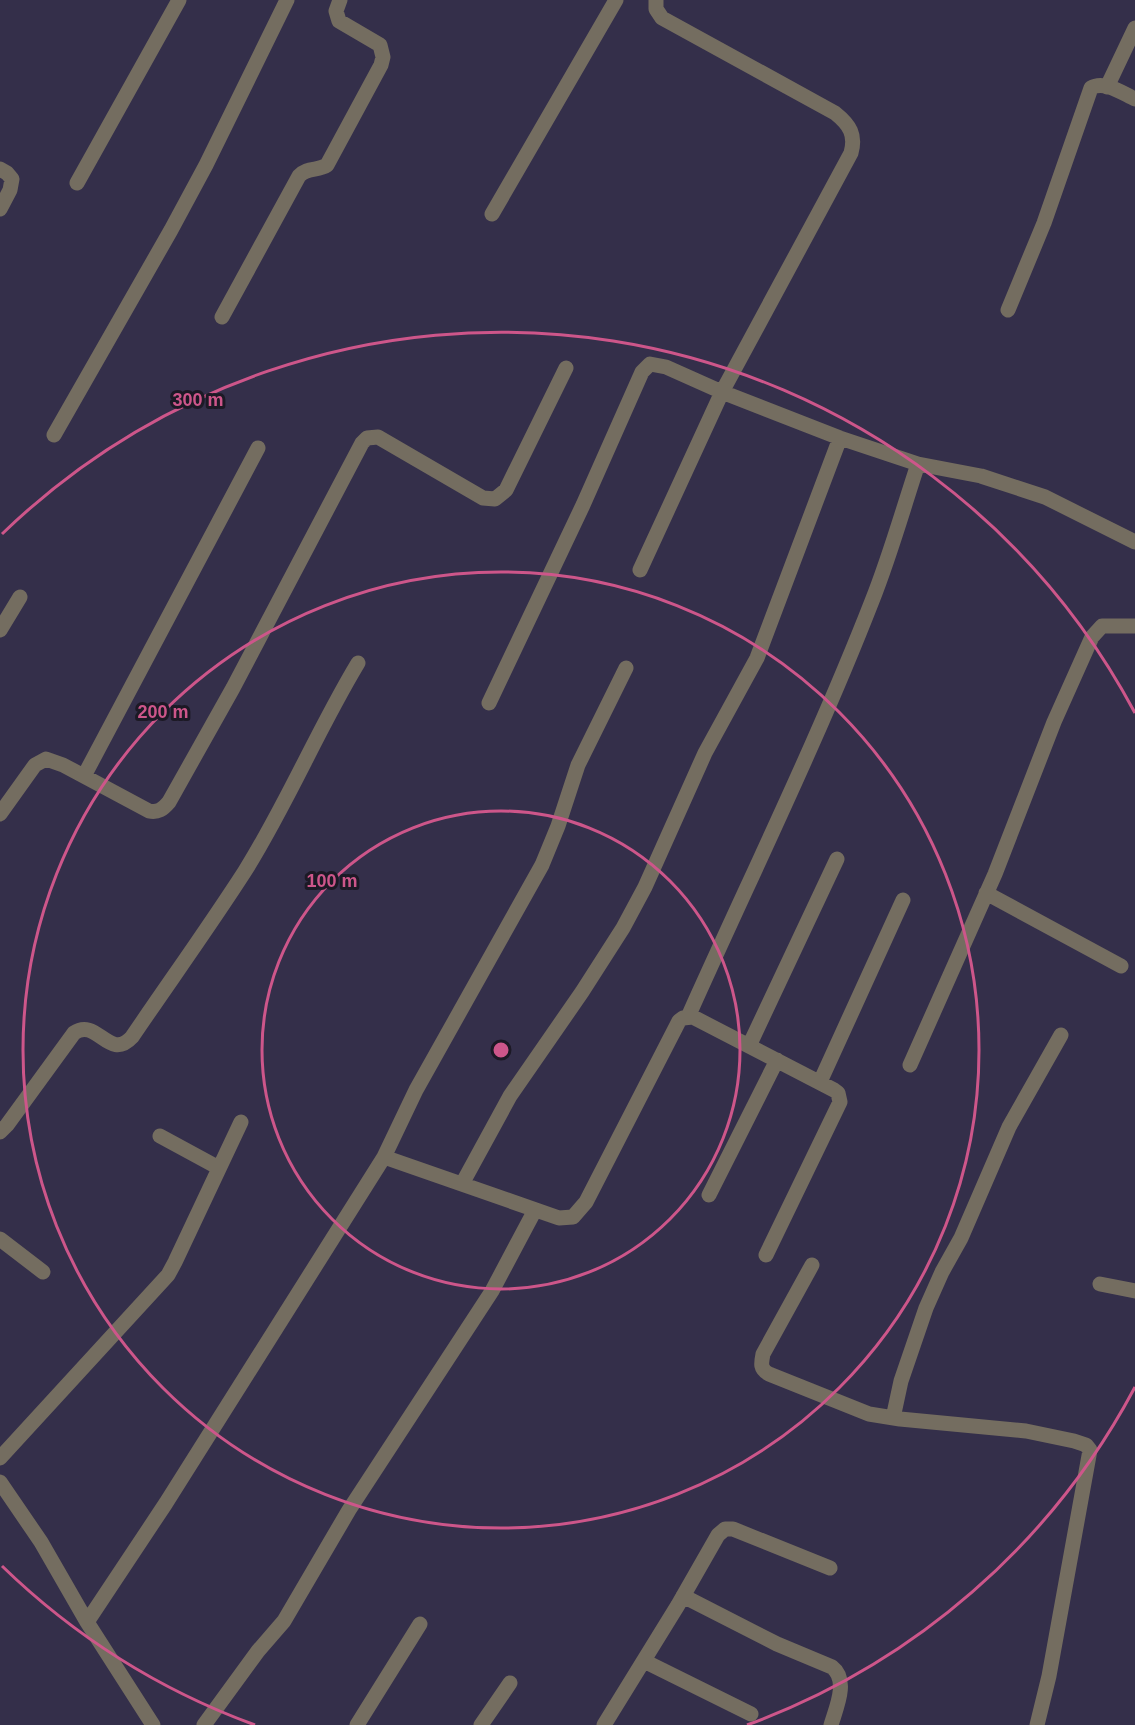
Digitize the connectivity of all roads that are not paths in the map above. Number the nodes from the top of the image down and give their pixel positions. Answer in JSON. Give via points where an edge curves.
{"nodes":[{"id":1,"x":179,"y":0,"type":"edge"},
{"id":2,"x":287,"y":0,"type":"edge"},
{"id":3,"x":340,"y":0,"type":"edge"},
{"id":4,"x":616,"y":0,"type":"edge"},
{"id":5,"x":656,"y":0,"type":"edge"},
{"id":6,"x":1135,"y":28,"type":"edge"},
{"id":7,"x":1107,"y":87,"type":"junction"},
{"id":8,"x":1135,"y":99,"type":"edge"},
{"id":9,"x":0,"y":169,"type":"edge"},
{"id":10,"x":77,"y":183,"type":"dead end"},
{"id":11,"x":0,"y":208,"type":"edge"},
{"id":12,"x":492,"y":214,"type":"dead end"},
{"id":13,"x":1008,"y":310,"type":"dead end"},
{"id":14,"x":222,"y":317,"type":"dead end"},
{"id":15,"x":566,"y":368,"type":"dead end"},
{"id":16,"x":722,"y":392,"type":"junction"},
{"id":17,"x":54,"y":435,"type":"dead end"},
{"id":18,"x":840,"y":438,"type":"junction"},
{"id":19,"x":258,"y":448,"type":"dead end"},
{"id":20,"x":918,"y":464,"type":"junction"},
{"id":21,"x":1135,"y":542,"type":"edge"},
{"id":22,"x":640,"y":570,"type":"dead end"},
{"id":23,"x":20,"y":597,"type":"dead end"},
{"id":24,"x":1135,"y":626,"type":"edge"},
{"id":25,"x":0,"y":630,"type":"edge"},
{"id":26,"x":358,"y":663,"type":"dead end"},
{"id":27,"x":626,"y":668,"type":"dead end"},
{"id":28,"x":489,"y":703,"type":"dead end"},
{"id":29,"x":84,"y":776,"type":"junction"},
{"id":30,"x":0,"y":814,"type":"edge"},
{"id":31,"x":837,"y":859,"type":"dead end"},
{"id":32,"x":986,"y":893,"type":"junction"},
{"id":33,"x":903,"y":900,"type":"dead end"},
{"id":34,"x":1121,"y":966,"type":"dead end"},
{"id":35,"x":688,"y":1017,"type":"junction"},
{"id":36,"x":1061,"y":1035,"type":"dead end"},
{"id":37,"x":749,"y":1046,"type":"junction"},
{"id":38,"x":777,"y":1060,"type":"junction"},
{"id":39,"x":910,"y":1065,"type":"dead end"},
{"id":40,"x":820,"y":1083,"type":"junction"},
{"id":41,"x":241,"y":1122,"type":"dead end"},
{"id":42,"x":0,"y":1132,"type":"edge"},
{"id":43,"x":160,"y":1136,"type":"dead end"},
{"id":44,"x":384,"y":1156,"type":"junction"},
{"id":45,"x":219,"y":1168,"type":"junction"},
{"id":46,"x":462,"y":1184,"type":"junction"},
{"id":47,"x":709,"y":1195,"type":"dead end"},
{"id":48,"x":535,"y":1210,"type":"junction"},
{"id":49,"x":0,"y":1239,"type":"edge"},
{"id":50,"x":766,"y":1255,"type":"dead end"},
{"id":51,"x":812,"y":1265,"type":"dead end"},
{"id":52,"x":43,"y":1272,"type":"dead end"},
{"id":53,"x":1100,"y":1284,"type":"dead end"},
{"id":54,"x":1135,"y":1291,"type":"edge"},
{"id":55,"x":893,"y":1419,"type":"junction"},
{"id":56,"x":0,"y":1458,"type":"edge"},
{"id":57,"x":1,"y":1488,"type":"edge"},
{"id":58,"x":830,"y":1568,"type":"dead end"},
{"id":59,"x":683,"y":1596,"type":"junction"},
{"id":60,"x":87,"y":1622,"type":"junction"},
{"id":61,"x":420,"y":1624,"type":"dead end"},
{"id":62,"x":644,"y":1661,"type":"junction"},
{"id":63,"x":510,"y":1683,"type":"dead end"},
{"id":64,"x":751,"y":1714,"type":"dead end"},
{"id":65,"x":153,"y":1725,"type":"edge"},
{"id":66,"x":204,"y":1725,"type":"edge"},
{"id":67,"x":357,"y":1725,"type":"edge"},
{"id":68,"x":481,"y":1725,"type":"edge"},
{"id":69,"x":604,"y":1725,"type":"edge"},
{"id":70,"x":831,"y":1725,"type":"edge"},
{"id":71,"x":1037,"y":1725,"type":"edge"}],
"edges":[{"from":1,"to":10,"type":"street"},
{"from":2,"to":17,"type":"street","via":[[206,165]]},
{"from":3,"to":14,"type":"street","via":[[336,11],[339,21],[380,45],[381,65],[327,165],[299,176]]},
{"from":4,"to":12,"type":"street"},
{"from":5,"to":16,"type":"street","via":[[662,18],[835,113],[853,135],[851,153]]},
{"from":6,"to":7,"type":"street"},
{"from":7,"to":8,"type":"street"},
{"from":7,"to":13,"type":"street","via":[[1096,85],[1089,91],[1052,203]]},
{"from":9,"to":11,"type":"street","via":[[12,179]]},
{"from":15,"to":29,"type":"street","via":[[506,490],[495,499],[483,498],[378,437],[362,443],[233,688],[164,808],[149,811]]},
{"from":16,"to":18,"type":"street"},
{"from":16,"to":22,"type":"street"},
{"from":16,"to":28,"type":"street","via":[[658,365],[650,364],[642,372]]},
{"from":18,"to":20,"type":"street"},
{"from":18,"to":46,"type":"street","via":[[757,658],[705,753],[645,887],[582,992],[510,1096]]},
{"from":19,"to":29,"type":"street"},
{"from":20,"to":21,"type":"street","via":[[981,476],[1045,496]]},
{"from":20,"to":35,"type":"street","via":[[873,600]]},
{"from":23,"to":25,"type":"street"},
{"from":24,"to":32,"type":"street","via":[[1102,626],[1092,637]]},
{"from":26,"to":42,"type":"street","via":[[245,871],[132,1036],[116,1045],[89,1029],[79,1030]]},
{"from":27,"to":44,"type":"street","via":[[578,765],[542,865],[416,1090]]},
{"from":29,"to":30,"type":"street","via":[[52,760],[40,761]]},
{"from":31,"to":37,"type":"street"},
{"from":32,"to":34,"type":"street"},
{"from":32,"to":39,"type":"street"},
{"from":33,"to":40,"type":"street"},
{"from":35,"to":37,"type":"street"},
{"from":35,"to":48,"type":"street","via":[[679,1021],[579,1212],[567,1218]]},
{"from":36,"to":55,"type":"street","via":[[1009,1127],[962,1238],[926,1308],[901,1381]]},
{"from":37,"to":38,"type":"street"},
{"from":38,"to":40,"type":"street"},
{"from":38,"to":47,"type":"street"},
{"from":40,"to":50,"type":"street","via":[[838,1093],[840,1102]]},
{"from":41,"to":45,"type":"street"},
{"from":43,"to":45,"type":"street"},
{"from":44,"to":46,"type":"street"},
{"from":44,"to":60,"type":"street"},
{"from":45,"to":56,"type":"street","via":[[168,1275]]},
{"from":46,"to":48,"type":"street"},
{"from":48,"to":66,"type":"street","via":[[492,1291],[349,1510],[284,1621]]},
{"from":49,"to":52,"type":"street"},
{"from":51,"to":55,"type":"street","via":[[763,1354],[764,1371],[854,1409]]},
{"from":53,"to":54,"type":"street"},
{"from":55,"to":71,"type":"street","via":[[1026,1431],[1074,1441],[1090,1449]]},
{"from":57,"to":60,"type":"street","via":[[41,1542]]},
{"from":58,"to":59,"type":"street","via":[[725,1529]]},
{"from":59,"to":62,"type":"street"},
{"from":59,"to":70,"type":"street","via":[[839,1672],[840,1688]]},
{"from":60,"to":65,"type":"street"},
{"from":61,"to":67,"type":"street"},
{"from":62,"to":64,"type":"street"},
{"from":62,"to":69,"type":"street"},
{"from":63,"to":68,"type":"street"}]}
